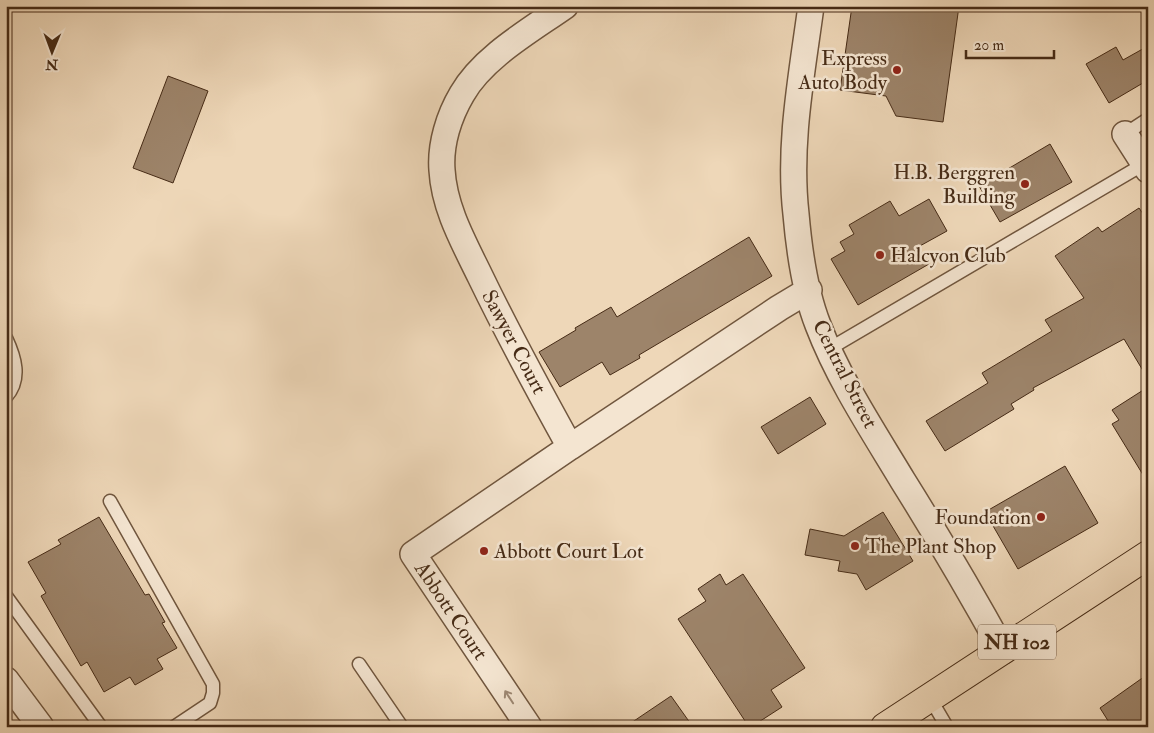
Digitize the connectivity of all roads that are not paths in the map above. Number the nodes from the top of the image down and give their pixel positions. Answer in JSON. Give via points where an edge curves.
{"nodes":[{"id":1,"x":565,"y":6,"type":"edge"},
{"id":2,"x":811,"y":6,"type":"edge"},
{"id":3,"x":1148,"y":119,"type":"edge"},
{"id":4,"x":1125,"y":134,"type":"joint"},
{"id":5,"x":1146,"y":167,"type":"edge"},
{"id":6,"x":809,"y":290,"type":"junction"},
{"id":7,"x":6,"y":338,"type":"edge"},
{"id":8,"x":829,"y":349,"type":"junction"},
{"id":9,"x":6,"y":397,"type":"edge"},
{"id":10,"x":570,"y":447,"type":"junction"},
{"id":11,"x":110,"y":501,"type":"dead end"},
{"id":12,"x":1148,"y":555,"type":"edge"},
{"id":13,"x":6,"y":596,"type":"edge"},
{"id":14,"x":1003,"y":651,"type":"junction"},
{"id":15,"x":360,"y":664,"type":"dead end"},
{"id":16,"x":6,"y":680,"type":"edge"},
{"id":17,"x":930,"y":698,"type":"junction"},
{"id":18,"x":41,"y":727,"type":"edge"},
{"id":19,"x":101,"y":727,"type":"edge"},
{"id":20,"x":174,"y":727,"type":"edge"},
{"id":21,"x":402,"y":727,"type":"edge"},
{"id":22,"x":529,"y":727,"type":"edge"},
{"id":23,"x":885,"y":727,"type":"edge"},
{"id":24,"x":947,"y":727,"type":"edge"}],
"edges":[{"from":1,"to":10,"type":"street","name":"Sawyer Court","via":[[483,67],[462,92],[450,119],[442,170],[457,230],[500,318]]},
{"from":2,"to":6,"type":"street","name":"Central Street","via":[[794,143],[795,212]]},
{"from":3,"to":4,"type":"lane"},
{"from":4,"to":5,"type":"street"},
{"from":5,"to":8,"type":"lane"},
{"from":6,"to":8,"type":"street","name":"Central Street","via":[[817,323]]},
{"from":6,"to":10,"type":"street"},
{"from":7,"to":9,"type":"lane","via":[[14,356],[16,374],[11,392]]},
{"from":8,"to":14,"type":"street","name":"Central Street","via":[[879,442]]},
{"from":22,"to":10,"type":"street","name":"Abbott Court","one_way":true,"via":[[412,554]]},
{"from":11,"to":20,"type":"lane","via":[[212,684],[214,693],[210,703]]},
{"from":12,"to":14,"type":"main road","number":"NH 102"},
{"from":13,"to":19,"type":"lane"},
{"from":14,"to":17,"type":"main road","number":"NH 102"},
{"from":15,"to":21,"type":"lane"},
{"from":16,"to":18,"type":"street"},
{"from":17,"to":23,"type":"main road","number":"NH 102"},
{"from":17,"to":24,"type":"lane"}]}
